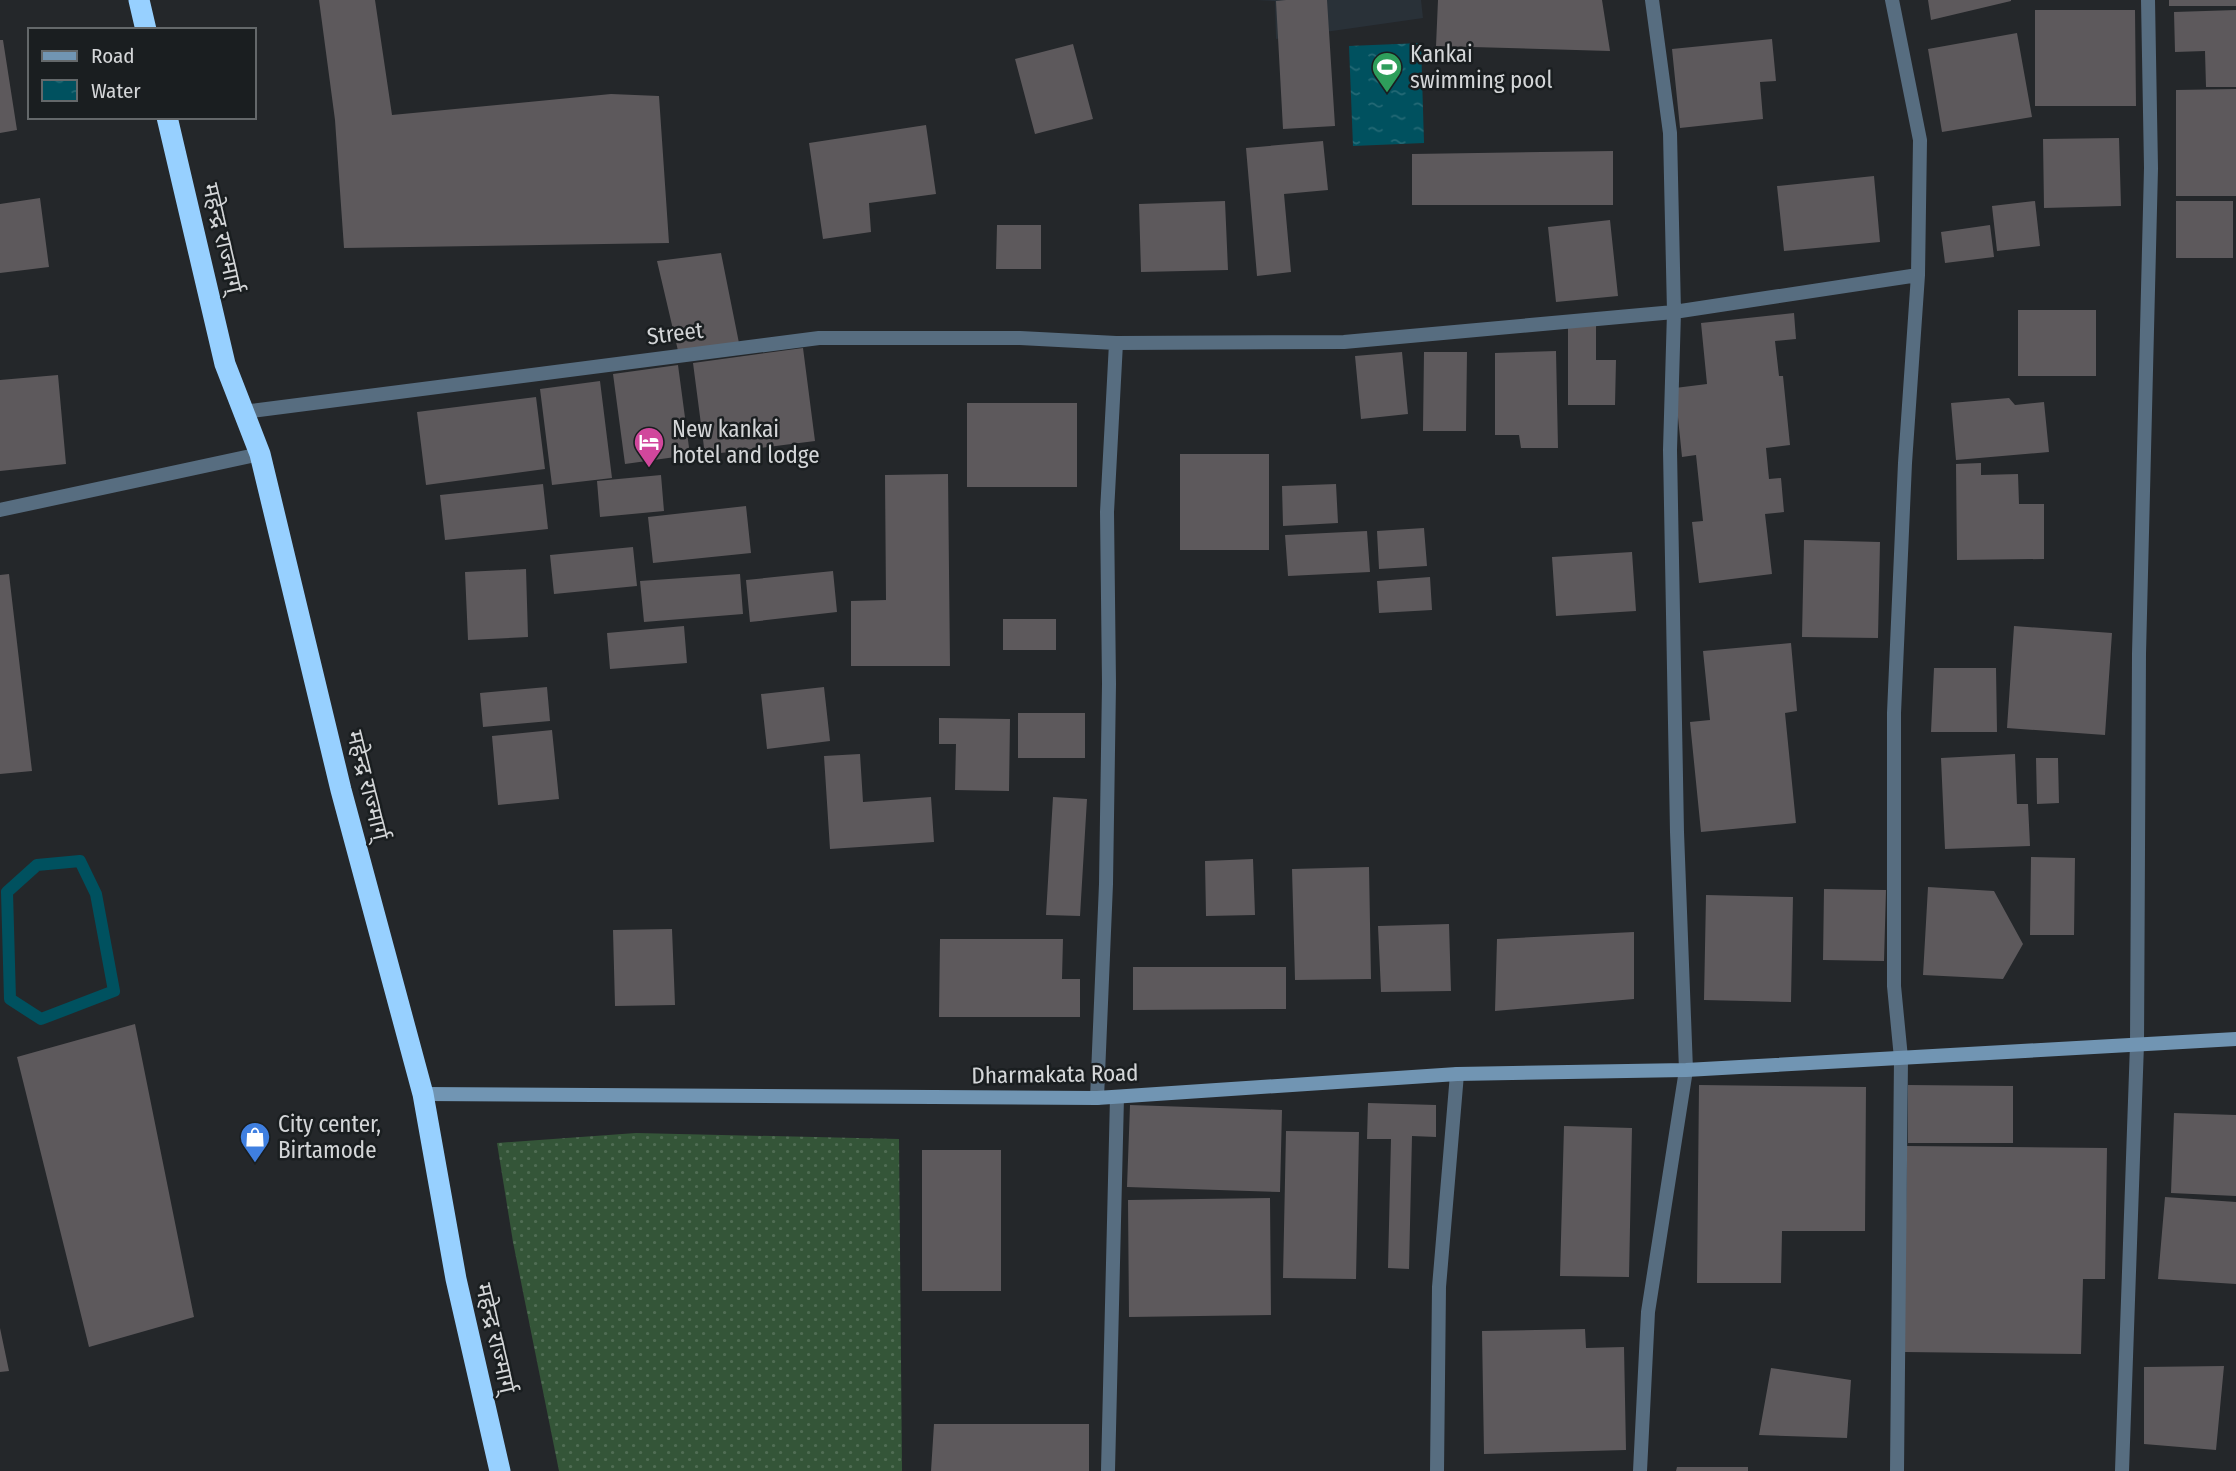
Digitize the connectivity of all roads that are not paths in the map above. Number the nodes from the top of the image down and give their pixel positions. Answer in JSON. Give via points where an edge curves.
{"nodes":[{"id":1,"x":139,"y":0,"type":"edge"},
{"id":2,"x":1652,"y":0,"type":"edge"},
{"id":3,"x":1892,"y":0,"type":"edge"},
{"id":4,"x":2148,"y":0,"type":"edge"},
{"id":5,"x":146,"y":28,"type":"edge"},
{"id":6,"x":167,"y":119,"type":"edge"},
{"id":7,"x":1918,"y":275,"type":"junction"},
{"id":8,"x":1674,"y":312,"type":"junction"},
{"id":9,"x":1116,"y":343,"type":"junction"},
{"id":10,"x":243,"y":412,"type":"junction"},
{"id":11,"x":260,"y":453,"type":"junction"},
{"id":12,"x":0,"y":510,"type":"edge"},
{"id":13,"x":2236,"y":1039,"type":"edge"},
{"id":14,"x":2137,"y":1044,"type":"junction"},
{"id":15,"x":1901,"y":1058,"type":"junction"},
{"id":16,"x":1686,"y":1070,"type":"junction"},
{"id":17,"x":1457,"y":1074,"type":"junction"},
{"id":18,"x":423,"y":1094,"type":"junction"},
{"id":19,"x":1117,"y":1097,"type":"junction"},
{"id":20,"x":1097,"y":1098,"type":"junction"},
{"id":21,"x":500,"y":1471,"type":"edge"},
{"id":22,"x":1108,"y":1471,"type":"edge"},
{"id":23,"x":1437,"y":1471,"type":"edge"},
{"id":24,"x":1640,"y":1471,"type":"edge"},
{"id":25,"x":1897,"y":1471,"type":"edge"},
{"id":26,"x":2122,"y":1471,"type":"edge"}],
"edges":[{"from":1,"to":5,"type":"highway"},
{"from":2,"to":8,"type":"street","via":[[1670,133]]},
{"from":3,"to":7,"type":"street","via":[[1920,140]]},
{"from":4,"to":14,"type":"street","via":[[2151,169],[2139,640]]},
{"from":6,"to":10,"type":"highway","name":"महेन्द्र राज्मार्ग्","via":[[225,364]]},
{"from":7,"to":8,"type":"street","name":"Street"},
{"from":7,"to":15,"type":"street","via":[[1894,713],[1894,986]]},
{"from":8,"to":9,"type":"street","name":"Street","via":[[1344,342]]},
{"from":8,"to":16,"type":"street","via":[[1670,450]]},
{"from":9,"to":10,"type":"street","name":"Street","via":[[819,338]]},
{"from":9,"to":20,"type":"street","via":[[1107,512],[1107,791]]},
{"from":10,"to":11,"type":"highway","name":"महेन्द्र राज्मार्ग्"},
{"from":11,"to":12,"type":"street"},
{"from":11,"to":18,"type":"highway","name":"महेन्द्र राज्मार्ग्","via":[[341,790]]},
{"from":13,"to":14,"type":"street","name":"Dharmakata Road"},
{"from":14,"to":15,"type":"street","name":"Dharmakata Road"},
{"from":14,"to":26,"type":"street"},
{"from":15,"to":16,"type":"street","name":"Dharmakata Road"},
{"from":15,"to":25,"type":"street"},
{"from":16,"to":17,"type":"street","name":"Dharmakata Road"},
{"from":16,"to":24,"type":"street","via":[[1648,1312]]},
{"from":17,"to":19,"type":"street","name":"Dharmakata Road"},
{"from":17,"to":23,"type":"street","via":[[1439,1287]]},
{"from":18,"to":20,"type":"street","name":"Dharmakata Road"},
{"from":18,"to":21,"type":"highway","name":"महेन्द्र राज्मार्ग्","via":[[456,1279]]},
{"from":19,"to":20,"type":"street","name":"Dharmakata Road"},
{"from":19,"to":22,"type":"street"}]}
